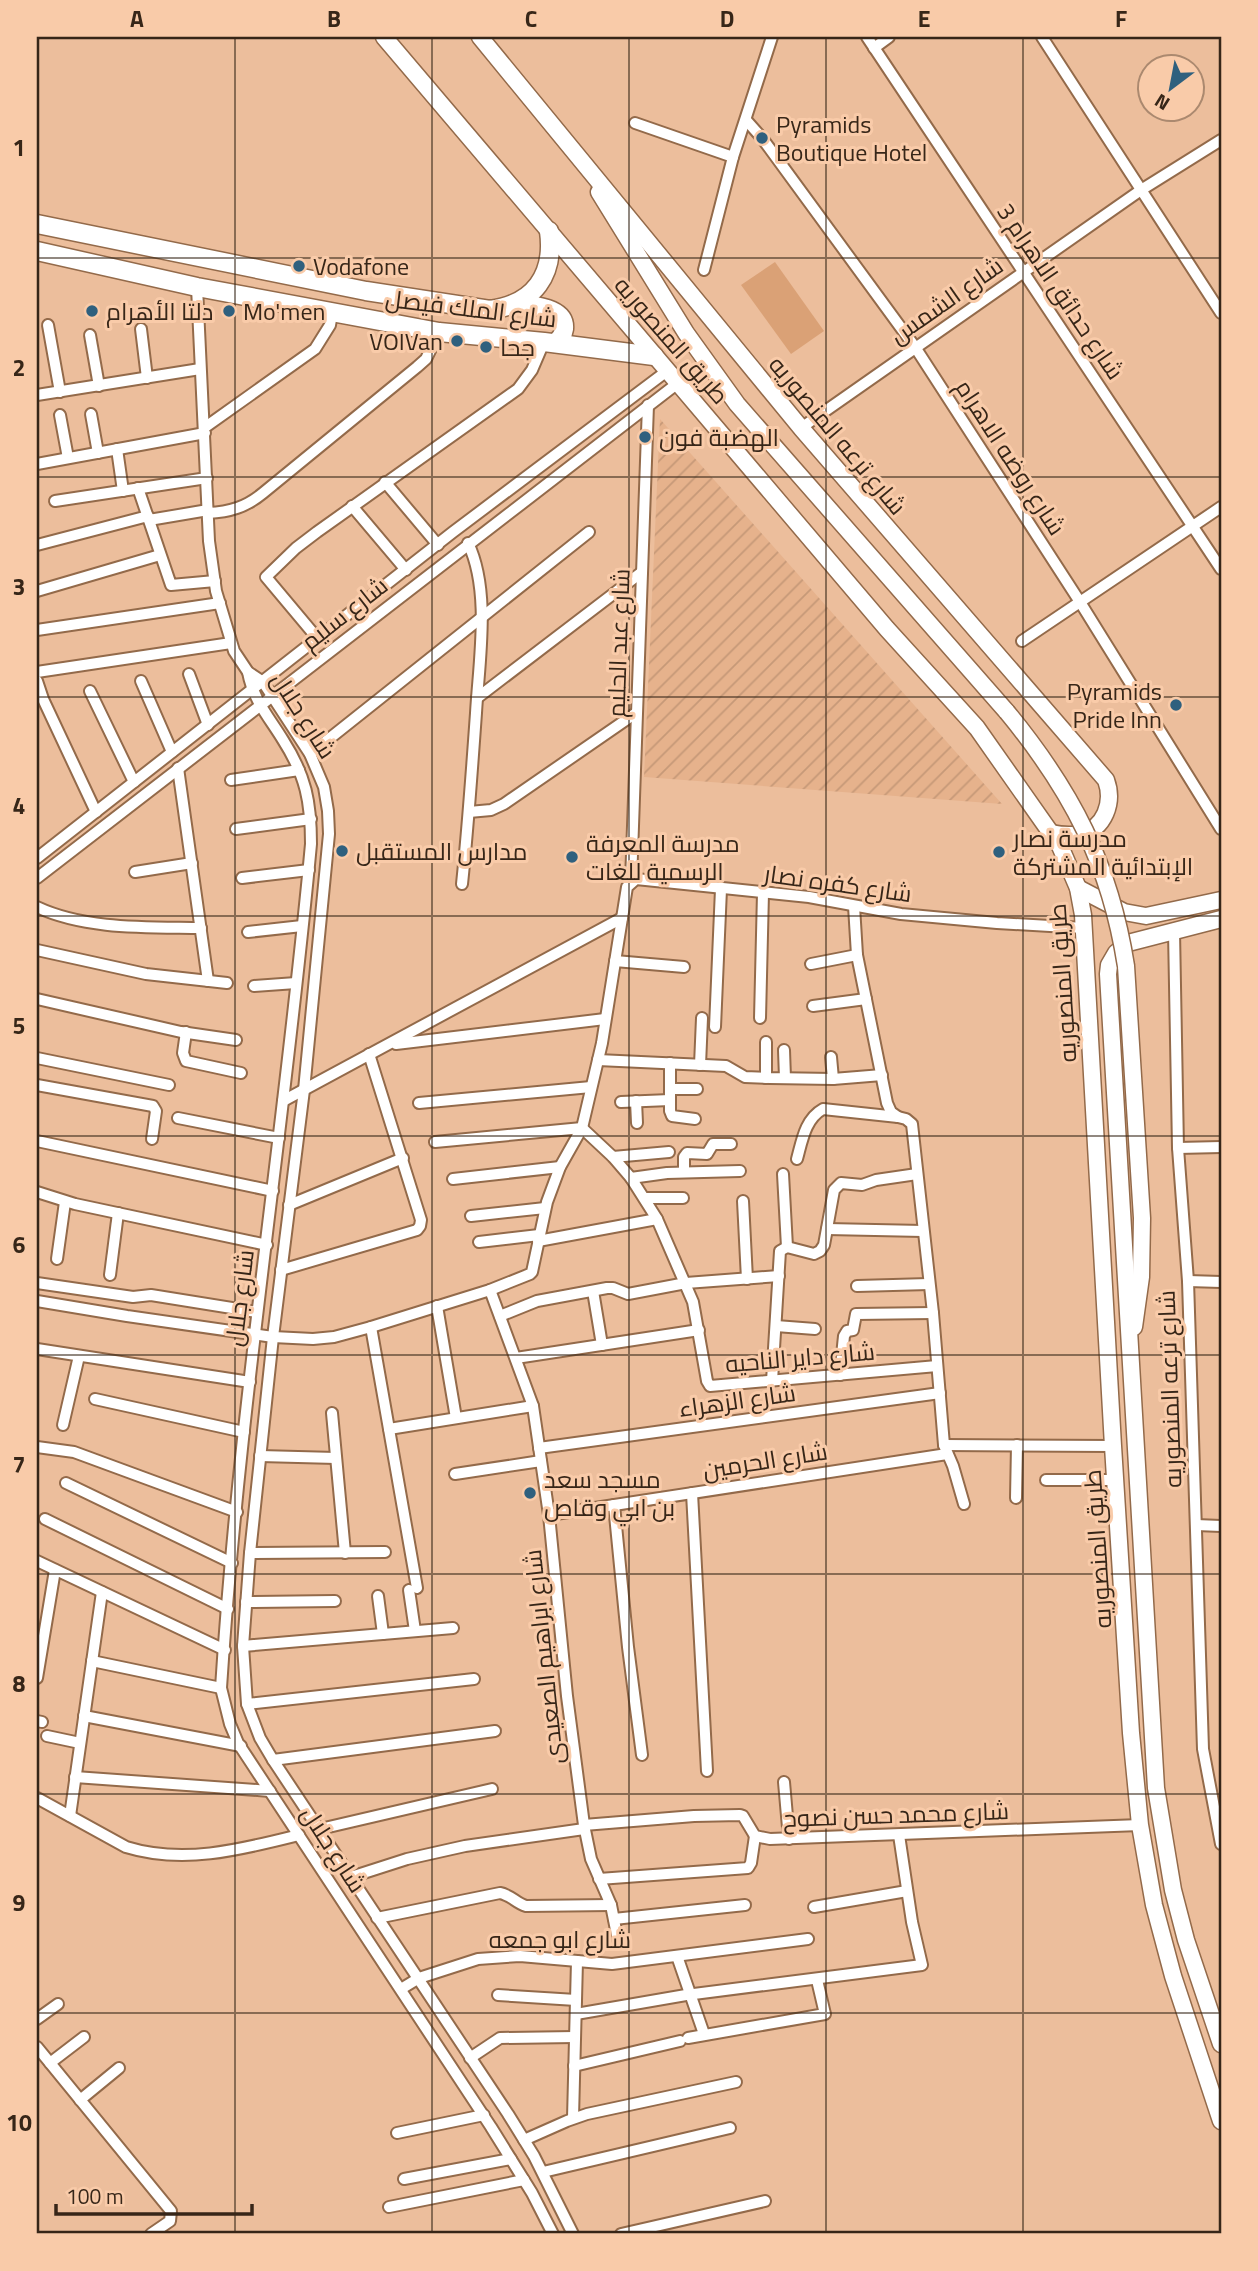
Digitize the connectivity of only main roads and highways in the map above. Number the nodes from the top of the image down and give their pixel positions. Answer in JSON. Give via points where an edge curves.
{"nodes":[{"id":1,"x":384,"y":37,"type":"edge"},
{"id":2,"x":480,"y":37,"type":"edge"},
{"id":3,"x":590,"y":170,"type":"junction"},
{"id":4,"x":37,"y":224,"type":"edge"},
{"id":5,"x":549,"y":231,"type":"junction"},
{"id":6,"x":37,"y":251,"type":"edge"},
{"id":7,"x":518,"y":303,"type":"junction"},
{"id":8,"x":549,"y":343,"type":"junction"},
{"id":9,"x":654,"y":356,"type":"junction"},
{"id":10,"x":1051,"y":833,"type":"junction"},
{"id":11,"x":1078,"y":888,"type":"junction"},
{"id":12,"x":1221,"y":900,"type":"edge"},
{"id":13,"x":1221,"y":919,"type":"edge"},
{"id":14,"x":1129,"y":1354,"type":"junction"},
{"id":15,"x":1221,"y":2045,"type":"edge"},
{"id":16,"x":1221,"y":2120,"type":"edge"}],
"edges":[{"from":1,"to":5,"type":"main road","name":"طريق المنصوريه"},
{"from":2,"to":3,"type":"main road","name":"شارع ترعه المنصوريه"},
{"from":3,"to":10,"type":"main road","name":"شارع ترعه المنصوريه","via":[[801,428],[1106,780],[1109,803],[1098,824],[1077,835]]},
{"from":3,"to":14,"type":"main road","bridge":true,"via":[[605,204],[686,333],[737,404],[1024,734],[1085,828],[1115,907],[1126,966],[1142,1218],[1141,1277]]},
{"from":4,"to":7,"type":"main road","name":"شارع الملك فيصل","via":[[463,307],[490,310]]},
{"from":5,"to":7,"type":"main road","name":"شارع الملك فيصل","via":[[546,272]]},
{"from":5,"to":9,"type":"main road","name":"طريق المنصوريه"},
{"from":6,"to":8,"type":"main road","name":"شارع الملك فيصل","via":[[332,314],[439,332]]},
{"from":7,"to":8,"type":"main road","via":[[558,314],[564,332]]},
{"from":8,"to":9,"type":"main road","name":"شارع الملك فيصل"},
{"from":9,"to":10,"type":"main road","name":"طريق المنصوريه","via":[[887,629],[978,727]]},
{"from":10,"to":11,"type":"main road","name":"طريق المنصوريه"},
{"from":11,"to":12,"type":"main road","via":[[1124,912],[1146,916]]},
{"from":11,"to":16,"type":"main road","name":"طريق المنصوريه","via":[[1140,1825],[1173,1976]]},
{"from":13,"to":14,"type":"main road","name":"طريق المنصوريه","via":[[1128,943],[1111,960],[1108,974]]},
{"from":14,"to":15,"type":"main road","name":"طريق المنصوريه","via":[[1156,1788],[1173,1890]]}]}
